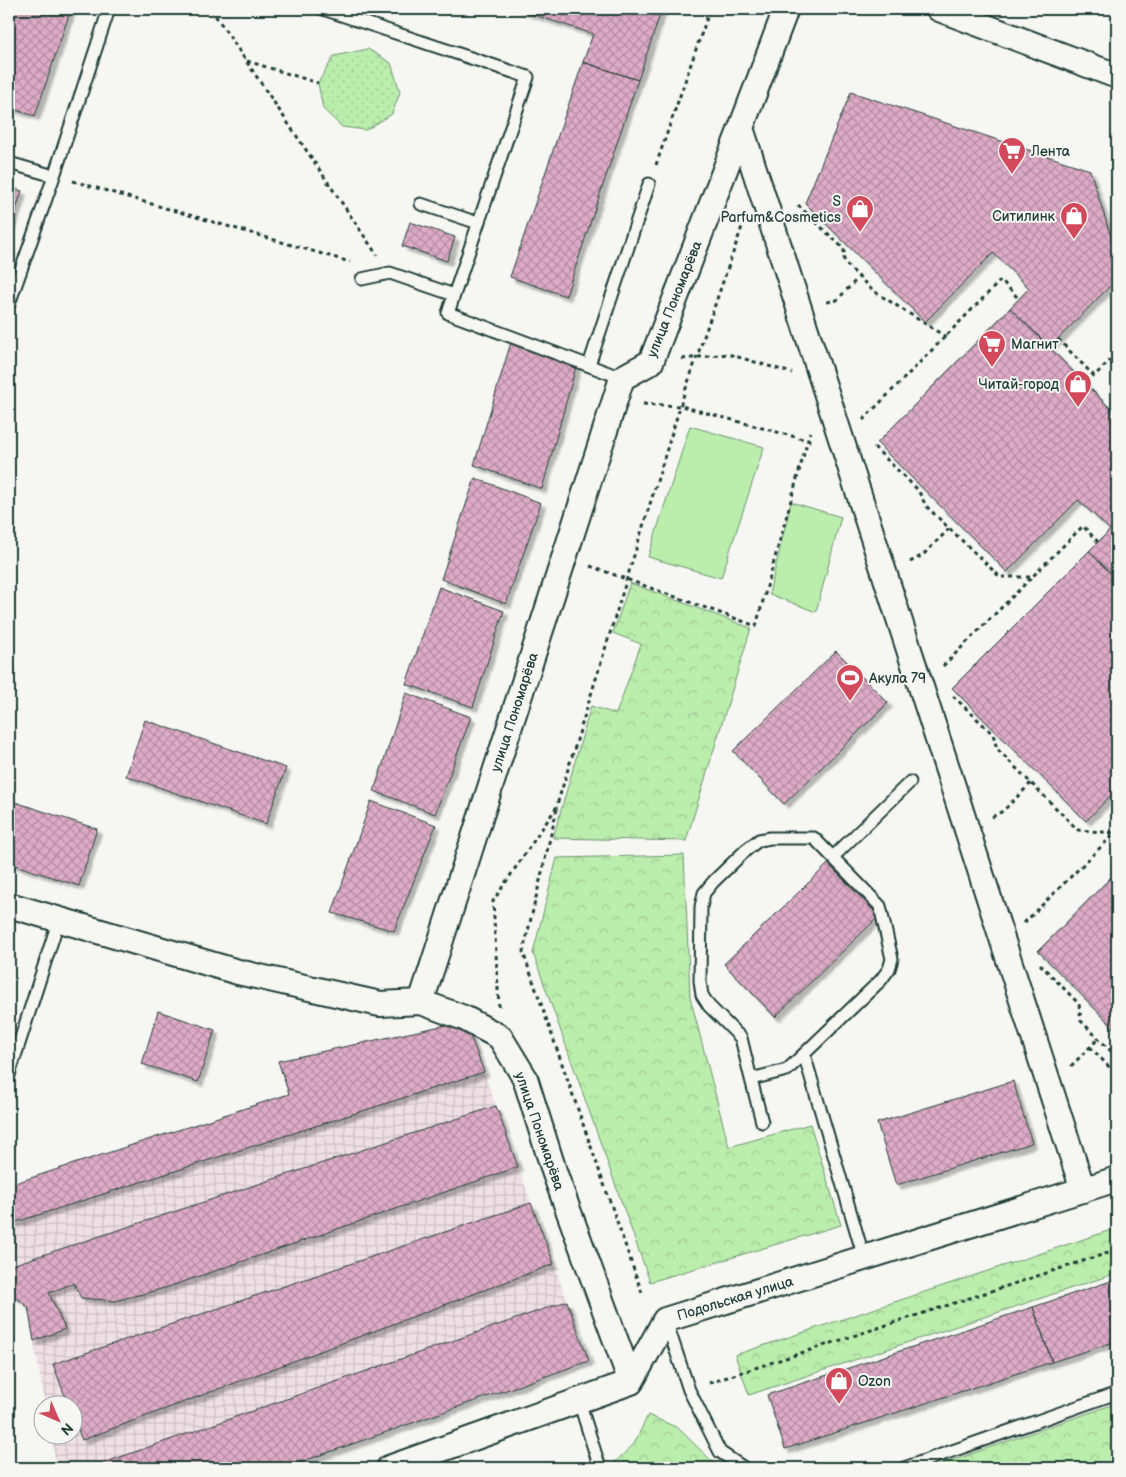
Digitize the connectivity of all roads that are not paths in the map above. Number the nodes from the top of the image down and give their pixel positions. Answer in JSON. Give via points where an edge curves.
{"nodes":[{"id":1,"x":109,"y":9,"type":"edge"},
{"id":2,"x":323,"y":9,"type":"edge"},
{"id":3,"x":786,"y":9,"type":"edge"},
{"id":4,"x":939,"y":9,"type":"edge"},
{"id":5,"x":1117,"y":76,"type":"edge"},
{"id":6,"x":741,"y":128,"type":"junction"},
{"id":7,"x":9,"y":163,"type":"edge"},
{"id":8,"x":54,"y":176,"type":"junction"},
{"id":9,"x":649,"y":184,"type":"road end"},
{"id":10,"x":421,"y":204,"type":"dead end"},
{"id":11,"x":478,"y":223,"type":"junction"},
{"id":12,"x":362,"y":279,"type":"dead end"},
{"id":13,"x":454,"y":295,"type":"junction"},
{"id":14,"x":9,"y":304,"type":"edge"},
{"id":15,"x":589,"y":365,"type":"junction"},
{"id":16,"x":622,"y":378,"type":"junction"},
{"id":17,"x":910,"y":782,"type":"dead end"},
{"id":18,"x":833,"y":857,"type":"junction"},
{"id":19,"x":9,"y":905,"type":"edge"},
{"id":20,"x":59,"y":919,"type":"junction"},
{"id":21,"x":421,"y":1002,"type":"junction"},
{"id":22,"x":804,"y":1054,"type":"junction"},
{"id":23,"x":9,"y":1075,"type":"edge"},
{"id":24,"x":751,"y":1079,"type":"junction"},
{"id":25,"x":762,"y":1122,"type":"dead end"},
{"id":26,"x":1117,"y":1179,"type":"edge"},
{"id":27,"x":1083,"y":1190,"type":"junction"},
{"id":28,"x":864,"y":1258,"type":"junction"},
{"id":29,"x":665,"y":1320,"type":"junction"},
{"id":30,"x":632,"y":1382,"type":"junction"},
{"id":31,"x":1117,"y":1393,"type":"edge"},
{"id":32,"x":579,"y":1401,"type":"junction"},
{"id":33,"x":389,"y":1468,"type":"edge"},
{"id":34,"x":600,"y":1468,"type":"edge"},
{"id":35,"x":744,"y":1468,"type":"edge"},
{"id":36,"x":904,"y":1468,"type":"edge"}],
"edges":[{"from":1,"to":8,"type":"lane"},
{"from":2,"to":11,"type":"lane","via":[[528,77]]},
{"from":3,"to":6,"type":"street","name":"улица Пономарёва"},
{"from":4,"to":5,"type":"street"},
{"from":6,"to":16,"type":"street","name":"улица Пономарёва","via":[[651,362]]},
{"from":6,"to":27,"type":"street"},
{"from":7,"to":8,"type":"lane"},
{"from":8,"to":14,"type":"lane"},
{"from":9,"to":15,"type":"lane"},
{"from":10,"to":11,"type":"lane"},
{"from":11,"to":13,"type":"lane"},
{"from":12,"to":13,"type":"lane","via":[[390,273]]},
{"from":13,"to":15,"type":"lane","via":[[448,313]]},
{"from":15,"to":16,"type":"lane"},
{"from":16,"to":21,"type":"street","name":"улица Пономарёва"},
{"from":17,"to":18,"type":"lane"},
{"from":18,"to":22,"type":"lane","via":[[880,906],[892,959],[880,980]]},
{"from":18,"to":24,"type":"lane","via":[[814,838],[759,840],[704,893],[701,907],[702,995],[741,1038]]},
{"from":19,"to":20,"type":"street"},
{"from":20,"to":21,"type":"street","via":[[238,972],[380,1004]]},
{"from":20,"to":23,"type":"lane"},
{"from":21,"to":30,"type":"street","name":"улица Пономарёва","via":[[464,1018],[500,1037],[525,1078],[555,1174]]},
{"from":22,"to":24,"type":"lane","via":[[788,1070]]},
{"from":22,"to":28,"type":"lane"},
{"from":24,"to":25,"type":"lane"},
{"from":26,"to":27,"type":"street","name":"Подольская улица"},
{"from":27,"to":28,"type":"street","name":"Подольская улица"},
{"from":28,"to":29,"type":"street","name":"Подольская улица"},
{"from":29,"to":30,"type":"street","name":"Подольская улица"},
{"from":29,"to":35,"type":"lane","via":[[689,1390],[720,1452]]},
{"from":30,"to":32,"type":"street"},
{"from":31,"to":36,"type":"lane"},
{"from":32,"to":33,"type":"street"},
{"from":32,"to":34,"type":"lane"}]}
